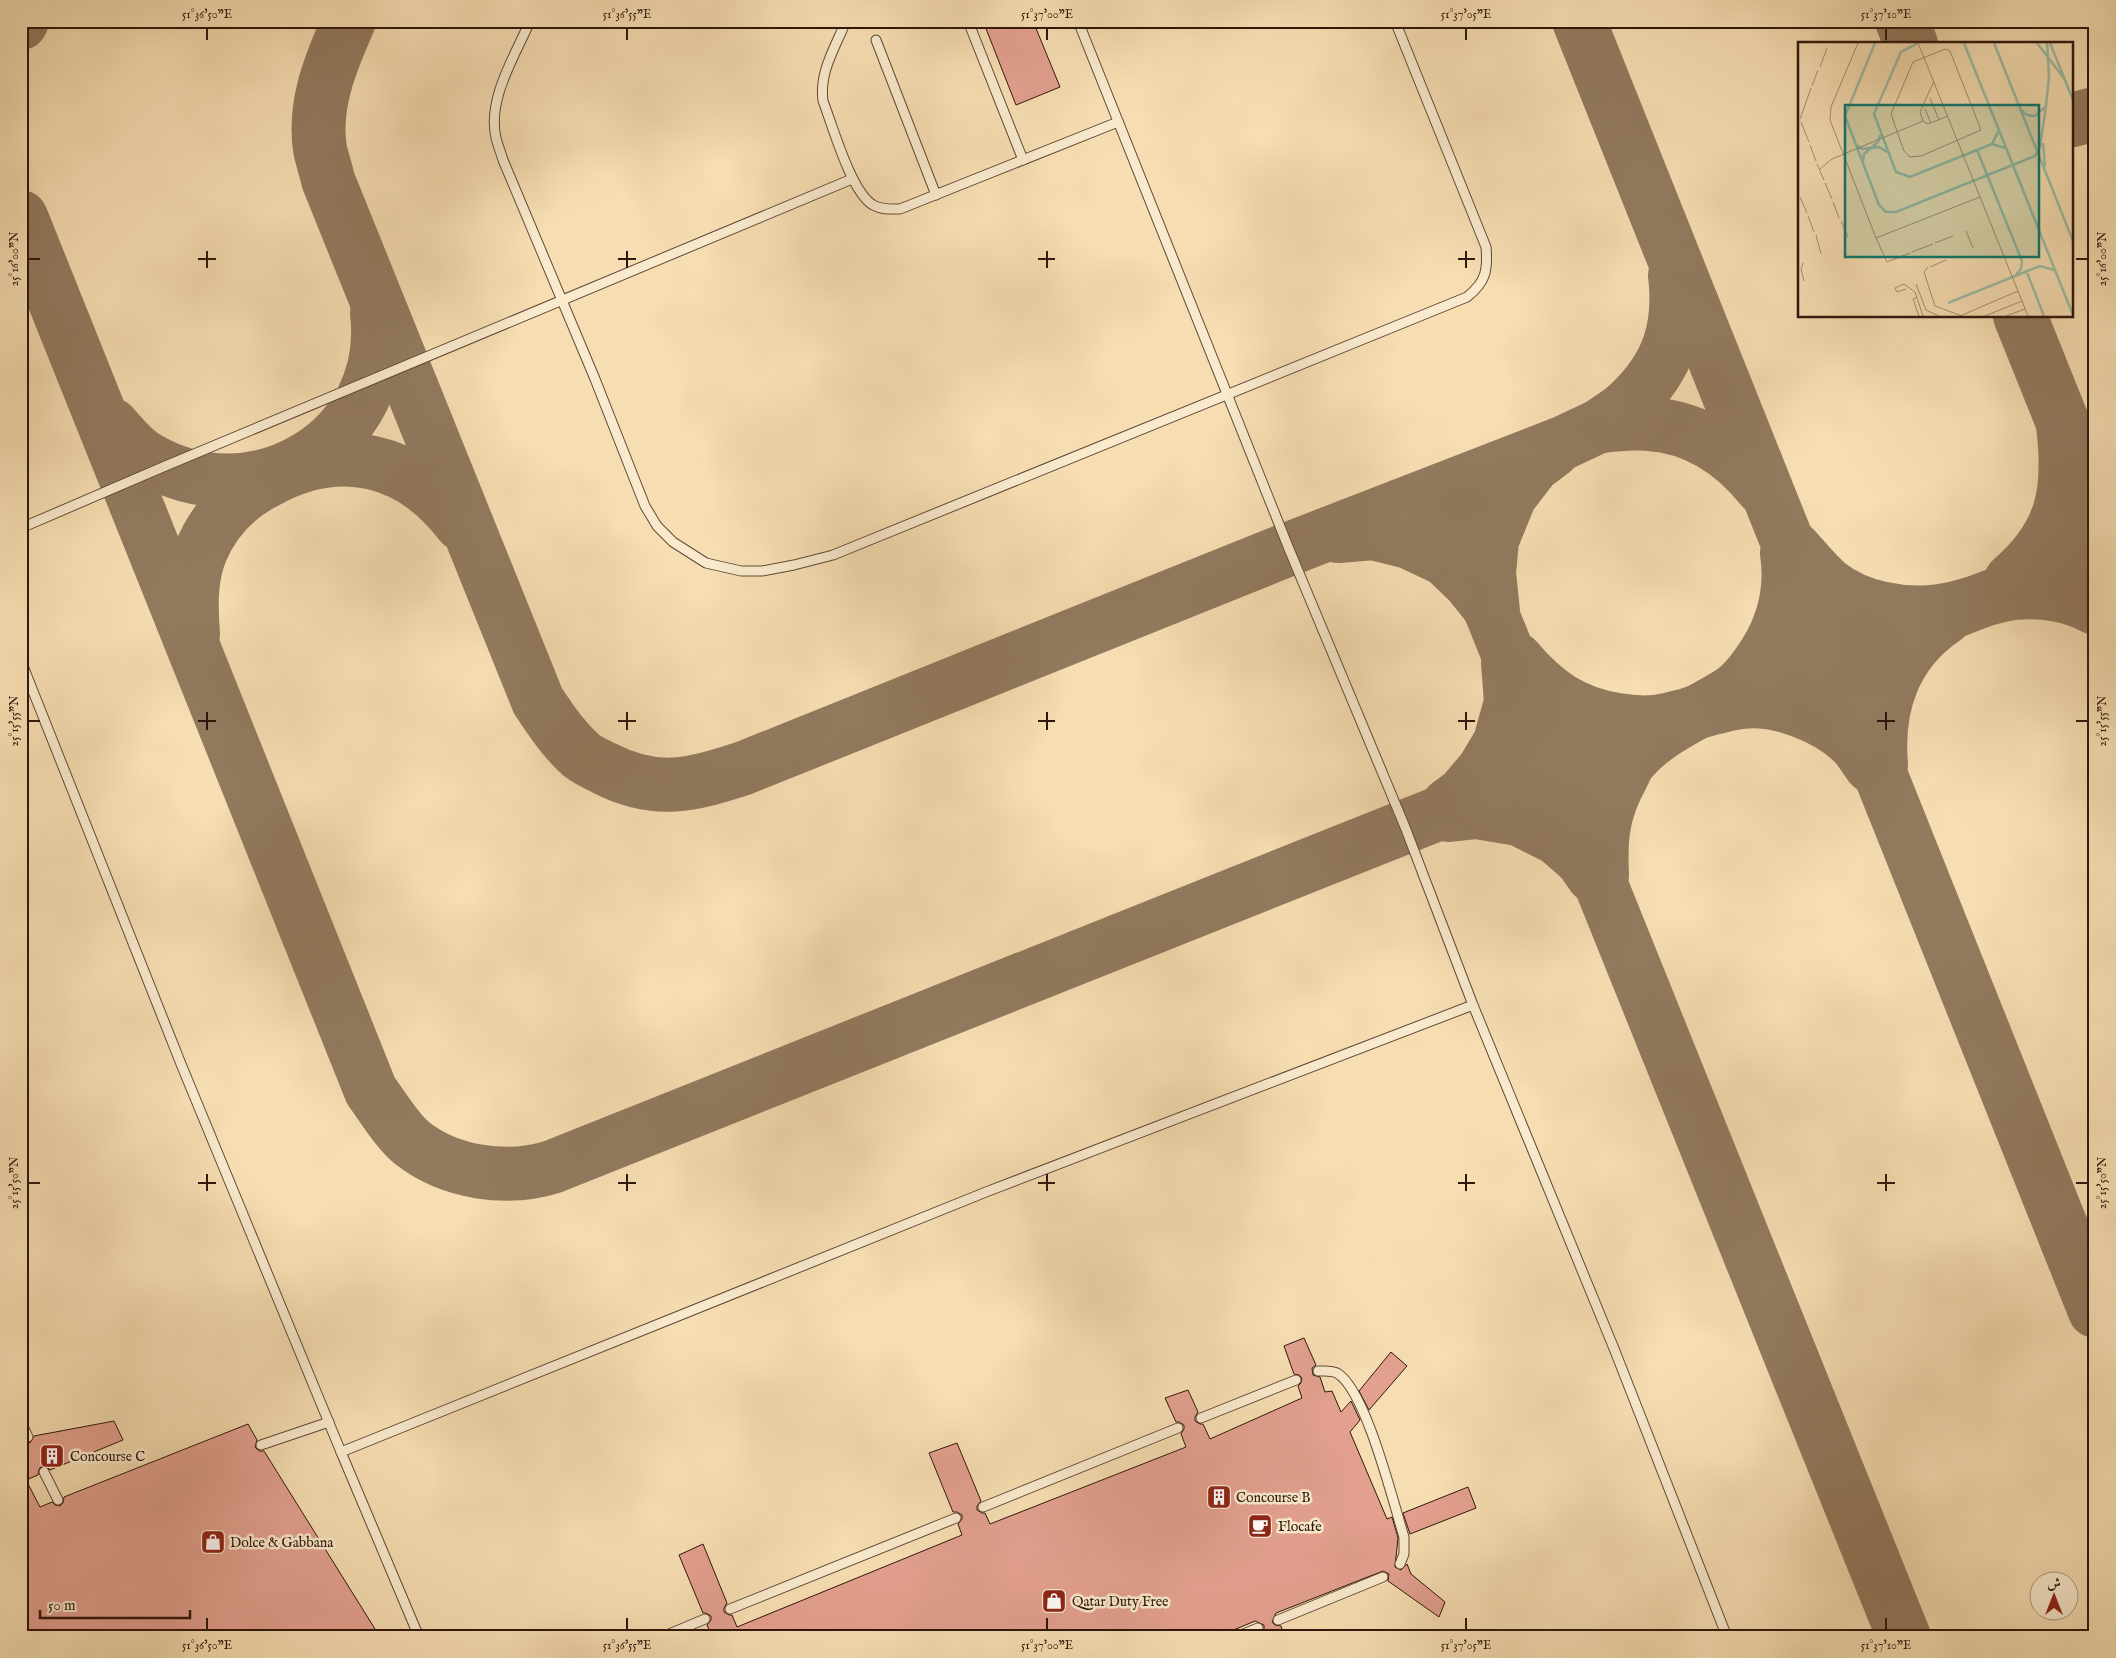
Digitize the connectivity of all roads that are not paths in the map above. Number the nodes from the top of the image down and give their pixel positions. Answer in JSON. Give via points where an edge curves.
{"nodes":[{"id":1,"x":530,"y":21,"type":"edge"},
{"id":2,"x":846,"y":21,"type":"edge"},
{"id":3,"x":968,"y":21,"type":"edge"},
{"id":4,"x":1078,"y":21,"type":"edge"},
{"id":5,"x":1395,"y":21,"type":"edge"},
{"id":6,"x":876,"y":40,"type":"dead end"},
{"id":7,"x":1118,"y":122,"type":"junction"},
{"id":8,"x":1023,"y":160,"type":"junction"},
{"id":9,"x":852,"y":179,"type":"junction"},
{"id":10,"x":936,"y":194,"type":"junction"},
{"id":11,"x":562,"y":300,"type":"junction"},
{"id":12,"x":1227,"y":394,"type":"junction"},
{"id":13,"x":21,"y":528,"type":"edge"},
{"id":14,"x":21,"y":661,"type":"edge"},
{"id":15,"x":1473,"y":1005,"type":"junction"},
{"id":16,"x":1318,"y":1371,"type":"dead end"},
{"id":17,"x":1296,"y":1380,"type":"dead end"},
{"id":18,"x":1201,"y":1418,"type":"dead end"},
{"id":19,"x":21,"y":1422,"type":"edge"},
{"id":20,"x":329,"y":1422,"type":"junction"},
{"id":21,"x":1178,"y":1428,"type":"dead end"},
{"id":22,"x":28,"y":1437,"type":"dead end"},
{"id":23,"x":261,"y":1445,"type":"dead end"},
{"id":24,"x":341,"y":1452,"type":"junction"},
{"id":25,"x":44,"y":1472,"type":"dead end"},
{"id":26,"x":58,"y":1500,"type":"dead end"},
{"id":27,"x":983,"y":1506,"type":"dead end"},
{"id":28,"x":956,"y":1518,"type":"dead end"},
{"id":29,"x":1400,"y":1564,"type":"dead end"},
{"id":30,"x":1383,"y":1577,"type":"dead end"},
{"id":31,"x":730,"y":1609,"type":"dead end"},
{"id":32,"x":705,"y":1619,"type":"dead end"},
{"id":33,"x":1278,"y":1620,"type":"dead end"},
{"id":34,"x":1258,"y":1628,"type":"dead end"},
{"id":35,"x":419,"y":1637,"type":"edge"},
{"id":36,"x":662,"y":1637,"type":"edge"},
{"id":37,"x":1236,"y":1637,"type":"edge"},
{"id":38,"x":1727,"y":1637,"type":"edge"}],
"edges":[{"from":1,"to":11,"type":"lane","via":[[500,94],[495,119],[496,137]]},
{"from":2,"to":9,"type":"lane","via":[[825,69],[821,88]]},
{"from":3,"to":8,"type":"lane"},
{"from":4,"to":7,"type":"lane"},
{"from":5,"to":12,"type":"lane","via":[[1486,247],[1487,263],[1479,288],[1467,297]]},
{"from":6,"to":10,"type":"lane"},
{"from":7,"to":8,"type":"lane"},
{"from":7,"to":12,"type":"lane"},
{"from":8,"to":10,"type":"lane"},
{"from":9,"to":10,"type":"lane","via":[[865,198],[879,208],[900,209]]},
{"from":9,"to":11,"type":"lane"},
{"from":11,"to":12,"type":"lane","via":[[657,526],[673,542],[706,563],[741,571],[762,571],[833,555]]},
{"from":11,"to":13,"type":"lane"},
{"from":12,"to":15,"type":"lane","via":[[1288,549],[1405,827]]},
{"from":14,"to":20,"type":"lane","via":[[181,1064]]},
{"from":15,"to":24,"type":"lane","via":[[986,1192]]},
{"from":15,"to":38,"type":"lane","via":[[1615,1351]]},
{"from":16,"to":29,"type":"lane","via":[[1329,1370],[1342,1378],[1366,1414],[1404,1537]]},
{"from":17,"to":18,"type":"lane"},
{"from":19,"to":22,"type":"lane"},
{"from":20,"to":23,"type":"lane"},
{"from":20,"to":24,"type":"lane"},
{"from":21,"to":27,"type":"lane"},
{"from":24,"to":35,"type":"lane"},
{"from":25,"to":26,"type":"lane"},
{"from":28,"to":31,"type":"lane"},
{"from":30,"to":33,"type":"lane"},
{"from":32,"to":36,"type":"lane"},
{"from":34,"to":37,"type":"lane"}]}
